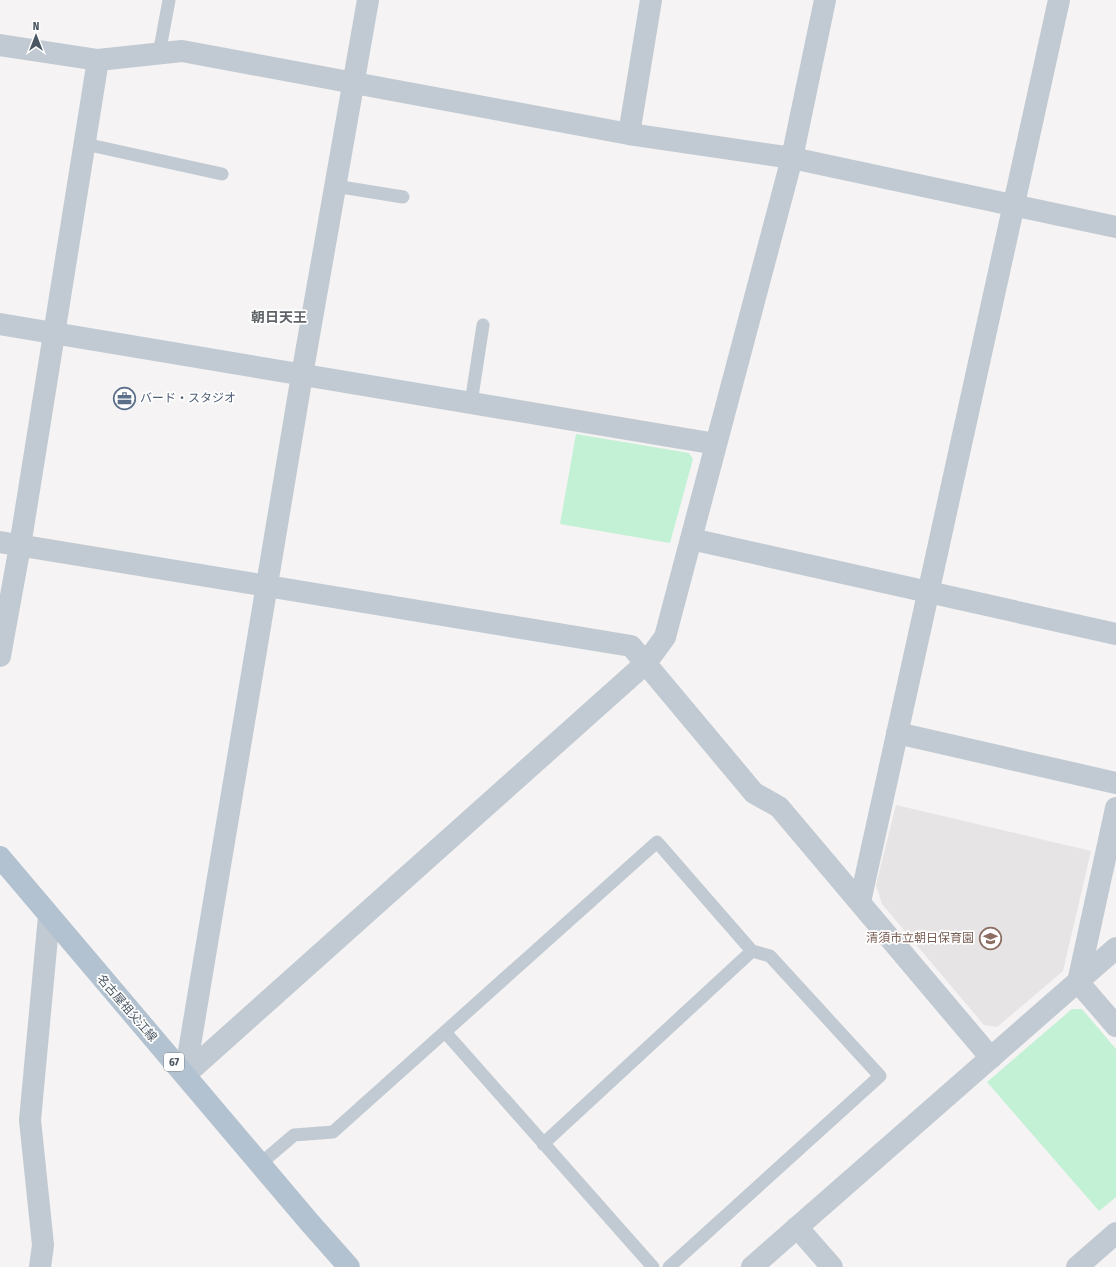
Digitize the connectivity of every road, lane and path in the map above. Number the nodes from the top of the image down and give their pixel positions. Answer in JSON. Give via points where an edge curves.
{"nodes":[{"id":1,"x":169,"y":0,"type":"edge"},
{"id":2,"x":368,"y":0,"type":"edge"},
{"id":3,"x":650,"y":0,"type":"edge"},
{"id":4,"x":825,"y":0,"type":"edge"},
{"id":5,"x":1059,"y":0,"type":"edge"},
{"id":6,"x":0,"y":45,"type":"edge"},
{"id":7,"x":159,"y":54,"type":"junction"},
{"id":8,"x":98,"y":60,"type":"junction"},
{"id":9,"x":353,"y":83,"type":"junction"},
{"id":10,"x":629,"y":134,"type":"junction"},
{"id":11,"x":85,"y":144,"type":"junction"},
{"id":12,"x":792,"y":158,"type":"junction"},
{"id":13,"x":222,"y":174,"type":"dead end"},
{"id":14,"x":335,"y":186,"type":"junction"},
{"id":15,"x":403,"y":197,"type":"dead end"},
{"id":16,"x":1014,"y":205,"type":"junction"},
{"id":17,"x":1116,"y":227,"type":"edge"},
{"id":18,"x":0,"y":324,"type":"edge"},
{"id":19,"x":483,"y":325,"type":"dead end"},
{"id":20,"x":55,"y":334,"type":"junction"},
{"id":21,"x":302,"y":375,"type":"junction"},
{"id":22,"x":471,"y":403,"type":"junction"},
{"id":23,"x":716,"y":444,"type":"junction"},
{"id":24,"x":691,"y":539,"type":"junction"},
{"id":25,"x":10,"y":544,"type":"edge"},
{"id":26,"x":267,"y":586,"type":"junction"},
{"id":27,"x":929,"y":591,"type":"junction"},
{"id":28,"x":1116,"y":634,"type":"edge"},
{"id":29,"x":0,"y":656,"type":"edge"},
{"id":30,"x":646,"y":663,"type":"junction"},
{"id":31,"x":897,"y":733,"type":"junction"},
{"id":32,"x":1116,"y":783,"type":"edge"},
{"id":33,"x":1116,"y":808,"type":"edge"},
{"id":34,"x":0,"y":857,"type":"edge"},
{"id":35,"x":860,"y":902,"type":"junction"},
{"id":36,"x":49,"y":916,"type":"junction"},
{"id":37,"x":1116,"y":948,"type":"edge"},
{"id":38,"x":752,"y":951,"type":"junction"},
{"id":39,"x":1078,"y":982,"type":"junction"},
{"id":40,"x":1116,"y":1026,"type":"edge"},
{"id":41,"x":445,"y":1032,"type":"junction"},
{"id":42,"x":991,"y":1058,"type":"junction"},
{"id":43,"x":185,"y":1075,"type":"junction"},
{"id":44,"x":543,"y":1144,"type":"junction"},
{"id":45,"x":260,"y":1164,"type":"junction"},
{"id":46,"x":797,"y":1227,"type":"junction"},
{"id":47,"x":1116,"y":1233,"type":"edge"},
{"id":48,"x":341,"y":1263,"type":"edge"},
{"id":49,"x":40,"y":1267,"type":"edge"},
{"id":50,"x":653,"y":1267,"type":"edge"},
{"id":51,"x":669,"y":1267,"type":"edge"},
{"id":52,"x":752,"y":1267,"type":"edge"},
{"id":53,"x":832,"y":1267,"type":"edge"},
{"id":54,"x":1077,"y":1267,"type":"edge"}],
"edges":[{"from":1,"to":7,"type":"lane"},
{"from":2,"to":9,"type":"street"},
{"from":3,"to":10,"type":"street"},
{"from":4,"to":12,"type":"street"},
{"from":5,"to":16,"type":"street"},
{"from":6,"to":8,"type":"street"},
{"from":7,"to":8,"type":"street"},
{"from":7,"to":9,"type":"street","via":[[182,51]]},
{"from":8,"to":11,"type":"street"},
{"from":9,"to":10,"type":"street"},
{"from":9,"to":14,"type":"street"},
{"from":10,"to":12,"type":"street"},
{"from":11,"to":13,"type":"lane"},
{"from":11,"to":20,"type":"street"},
{"from":12,"to":16,"type":"street"},
{"from":12,"to":23,"type":"street"},
{"from":14,"to":15,"type":"lane"},
{"from":14,"to":21,"type":"street"},
{"from":16,"to":17,"type":"street"},
{"from":16,"to":27,"type":"street"},
{"from":18,"to":20,"type":"street"},
{"from":19,"to":22,"type":"lane"},
{"from":20,"to":21,"type":"street"},
{"from":20,"to":25,"type":"street"},
{"from":21,"to":22,"type":"street"},
{"from":21,"to":26,"type":"street"},
{"from":22,"to":23,"type":"street"},
{"from":23,"to":24,"type":"street"},
{"from":24,"to":27,"type":"street"},
{"from":24,"to":30,"type":"street","via":[[665,637]]},
{"from":25,"to":26,"type":"street"},
{"from":25,"to":29,"type":"street"},
{"from":26,"to":30,"type":"street","via":[[631,646]]},
{"from":26,"to":43,"type":"street"},
{"from":27,"to":28,"type":"street"},
{"from":27,"to":31,"type":"street"},
{"from":30,"to":35,"type":"street","via":[[754,793],[779,808]]},
{"from":30,"to":43,"type":"street"},
{"from":31,"to":32,"type":"street"},
{"from":31,"to":35,"type":"street"},
{"from":33,"to":39,"type":"street"},
{"from":34,"to":36,"type":"main road","name":"名古屋祖父江線","number":"67"},
{"from":35,"to":42,"type":"street"},
{"from":36,"to":43,"type":"main road","name":"名古屋祖父江線","number":"67"},
{"from":36,"to":49,"type":"street","via":[[30,1120],[43,1245]]},
{"from":37,"to":39,"type":"street"},
{"from":38,"to":41,"type":"lane","via":[[657,842]]},
{"from":38,"to":44,"type":"lane"},
{"from":38,"to":51,"type":"lane","via":[[770,956],[880,1076]]},
{"from":39,"to":40,"type":"street"},
{"from":39,"to":42,"type":"street"},
{"from":41,"to":44,"type":"lane"},
{"from":41,"to":45,"type":"lane","via":[[333,1132],[294,1135]]},
{"from":42,"to":46,"type":"street"},
{"from":43,"to":45,"type":"main road","name":"名古屋祖父江線","number":"67"},
{"from":44,"to":50,"type":"lane"},
{"from":45,"to":48,"type":"main road","name":"名古屋祖父江線","number":"67"},
{"from":46,"to":52,"type":"street"},
{"from":46,"to":53,"type":"street"},
{"from":47,"to":54,"type":"street"}]}
